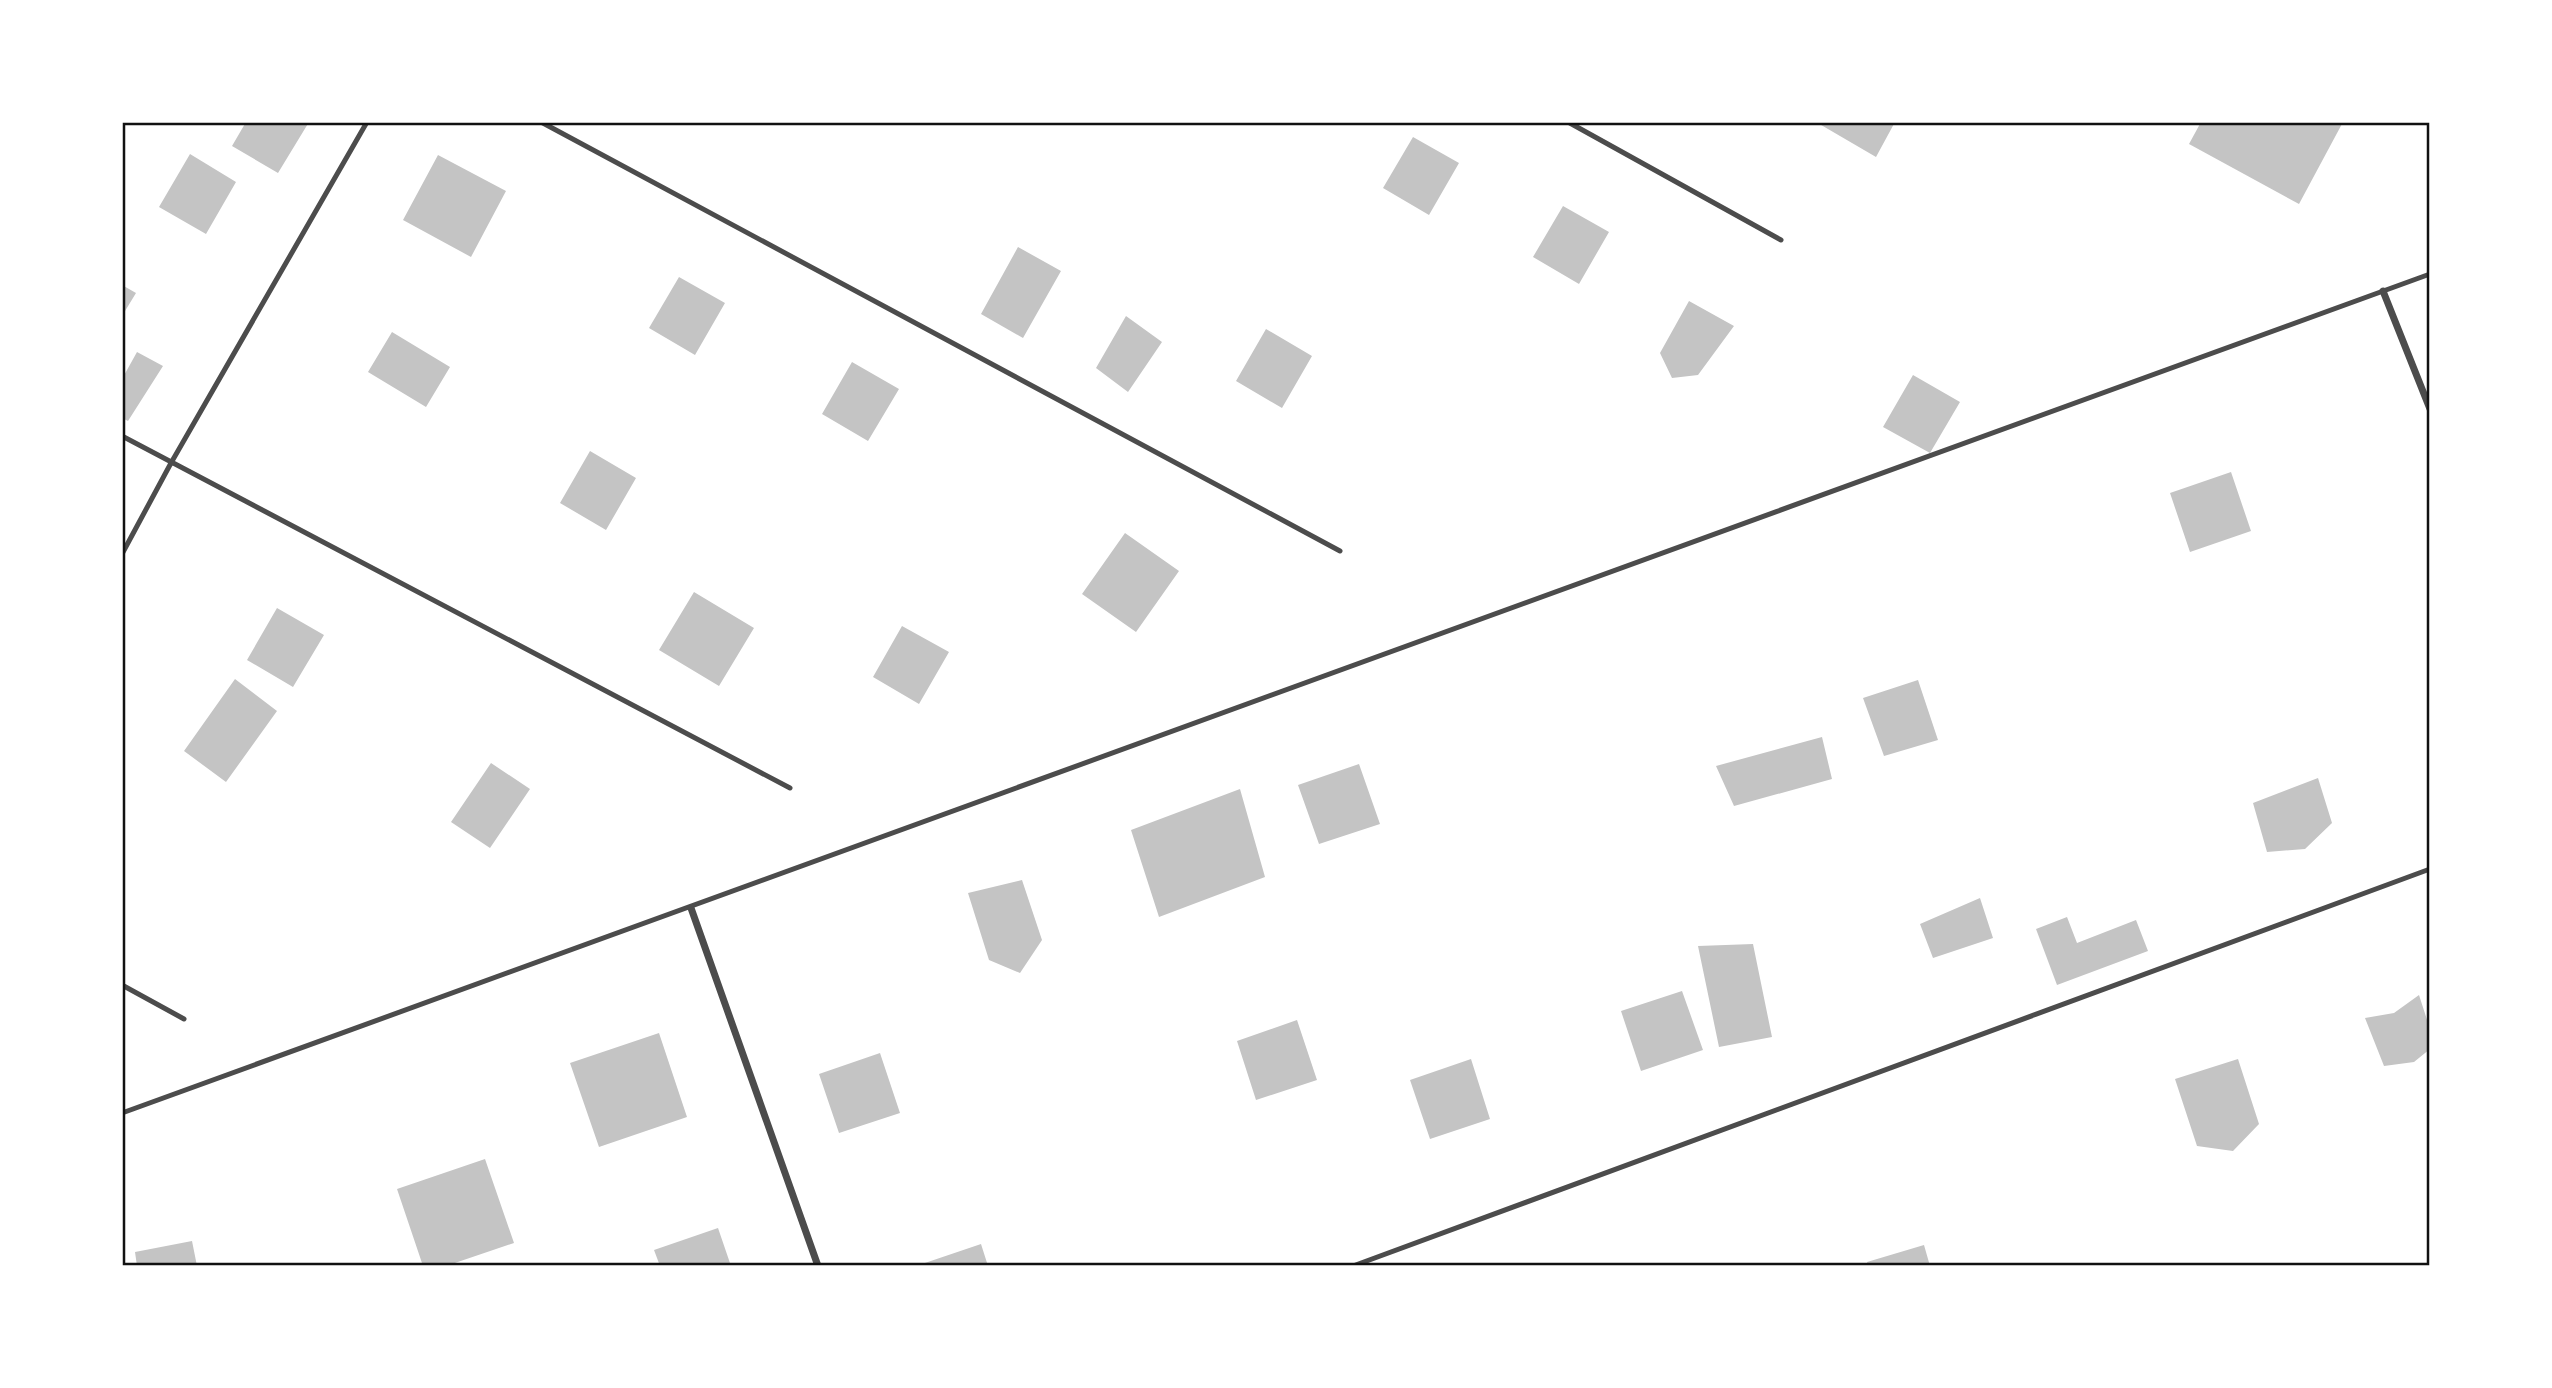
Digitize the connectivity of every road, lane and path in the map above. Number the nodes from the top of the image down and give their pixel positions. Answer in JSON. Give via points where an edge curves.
{"nodes":[{"id":1,"x":366,"y":122,"type":"edge"},
{"id":2,"x":541,"y":122,"type":"edge"},
{"id":3,"x":1568,"y":122,"type":"edge"},
{"id":4,"x":1781,"y":240,"type":"dead end"},
{"id":5,"x":2430,"y":274,"type":"edge"},
{"id":6,"x":2383,"y":291,"type":"junction"},
{"id":7,"x":2430,"y":409,"type":"edge"},
{"id":8,"x":122,"y":436,"type":"edge"},
{"id":9,"x":172,"y":463,"type":"junction"},
{"id":10,"x":1340,"y":551,"type":"dead end"},
{"id":11,"x":122,"y":554,"type":"edge"},
{"id":12,"x":790,"y":789,"type":"dead end"},
{"id":13,"x":2430,"y":869,"type":"edge"},
{"id":14,"x":691,"y":908,"type":"junction"},
{"id":15,"x":122,"y":985,"type":"edge"},
{"id":16,"x":184,"y":1019,"type":"dead end"},
{"id":17,"x":122,"y":1113,"type":"edge"},
{"id":18,"x":817,"y":1265,"type":"edge"},
{"id":19,"x":1353,"y":1265,"type":"edge"}],
"edges":[{"from":1,"to":9,"type":"lane"},
{"from":2,"to":10,"type":"lane"},
{"from":3,"to":4,"type":"lane"},
{"from":5,"to":6,"type":"lane"},
{"from":6,"to":7,"type":"street"},
{"from":6,"to":14,"type":"lane"},
{"from":8,"to":9,"type":"lane"},
{"from":9,"to":11,"type":"lane"},
{"from":9,"to":12,"type":"lane"},
{"from":13,"to":19,"type":"lane"},
{"from":14,"to":17,"type":"lane"},
{"from":14,"to":18,"type":"street"},
{"from":15,"to":16,"type":"lane"}]}
